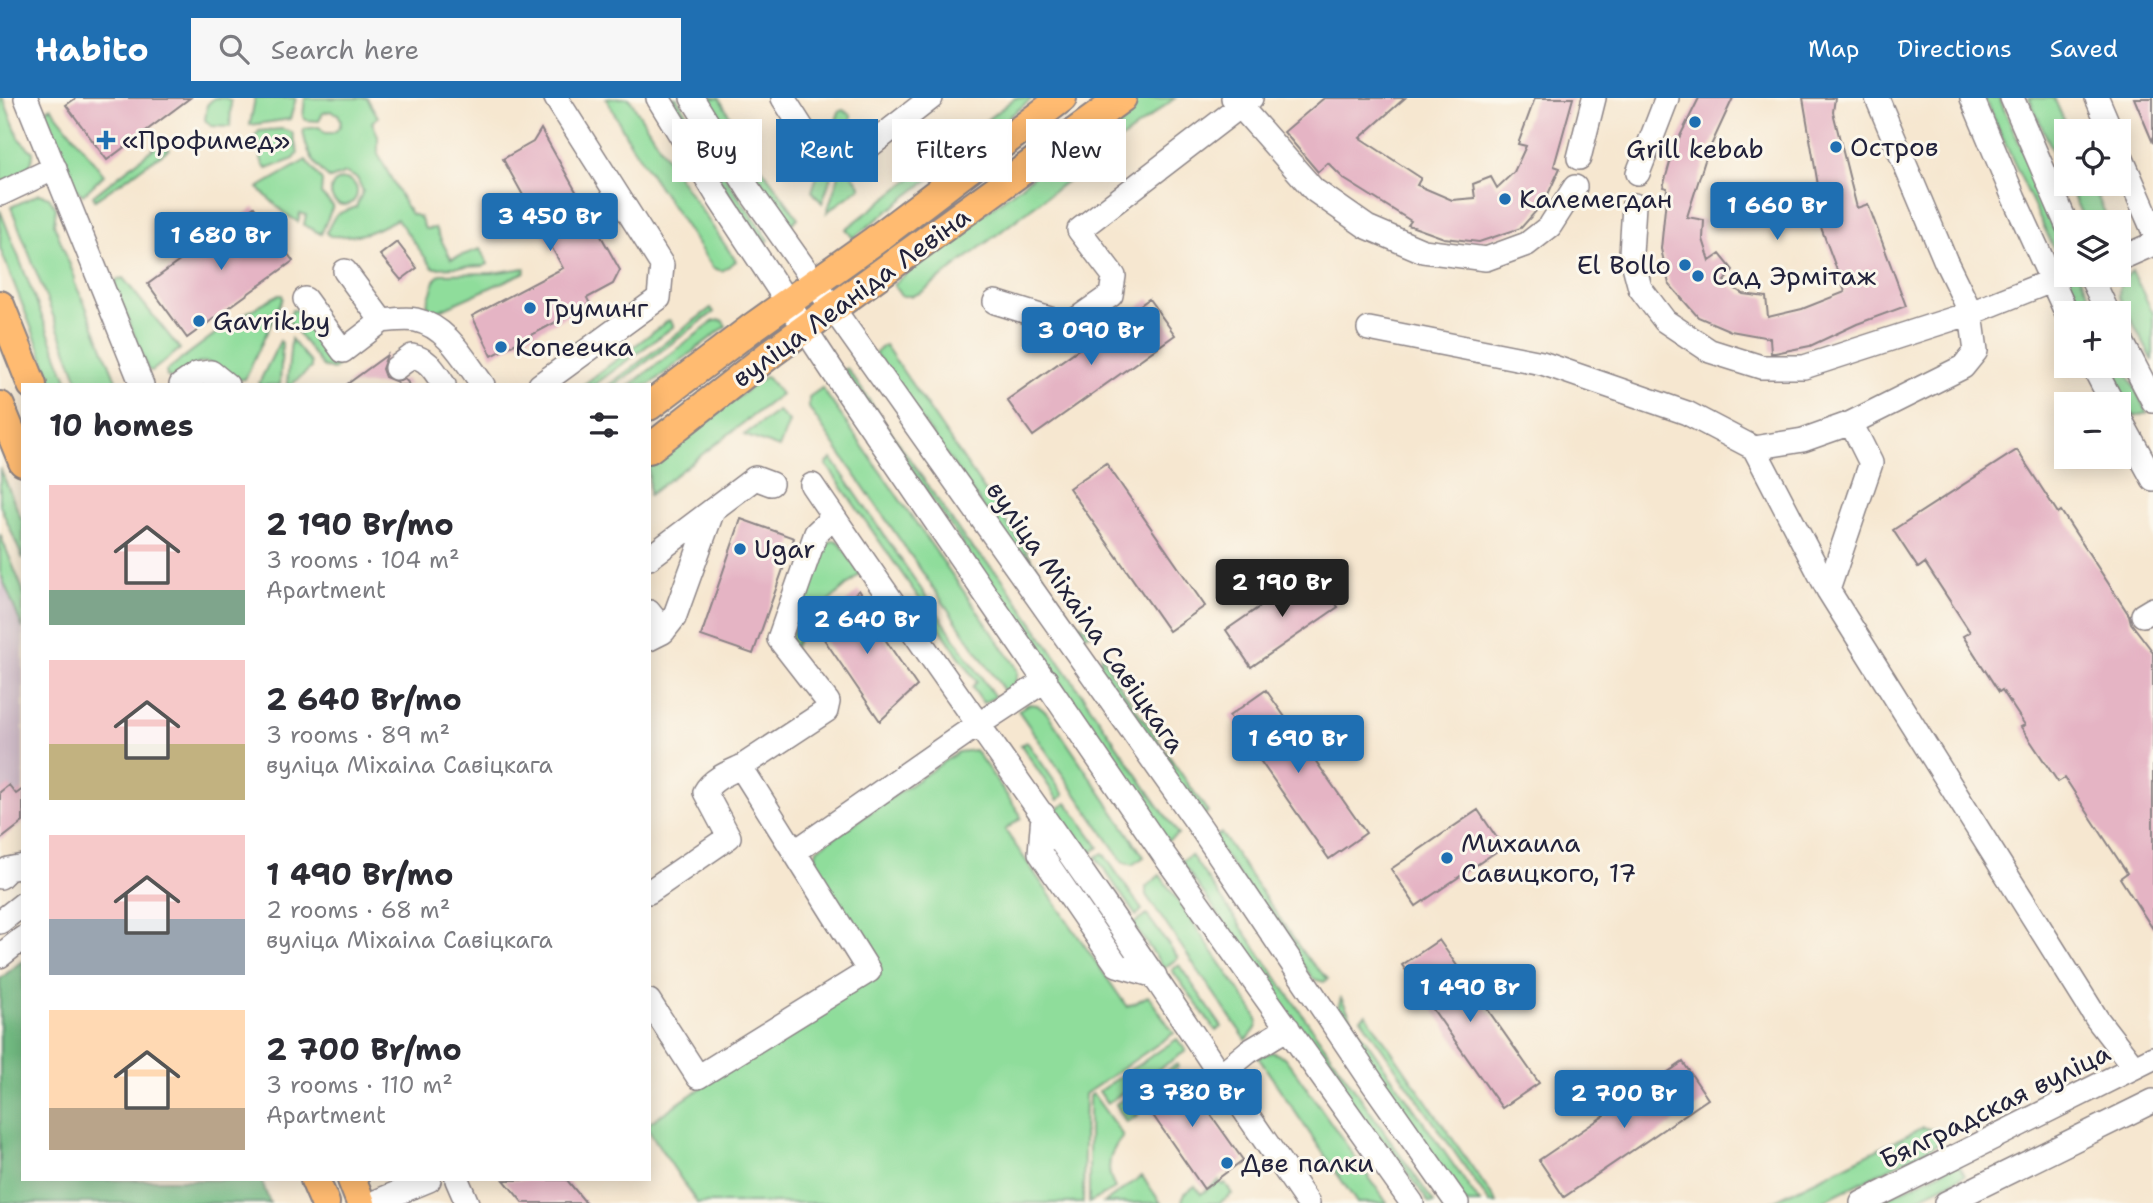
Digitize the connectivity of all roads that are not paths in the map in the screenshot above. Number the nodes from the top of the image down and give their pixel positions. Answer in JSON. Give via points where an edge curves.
{"nodes":[{"id":1,"x":26,"y":98,"type":"edge"},
{"id":2,"x":556,"y":98,"type":"edge"},
{"id":3,"x":658,"y":98,"type":"edge"},
{"id":4,"x":692,"y":98,"type":"edge"},
{"id":5,"x":783,"y":98,"type":"edge"},
{"id":6,"x":931,"y":98,"type":"edge"},
{"id":7,"x":1062,"y":98,"type":"edge"},
{"id":8,"x":1122,"y":98,"type":"edge"},
{"id":9,"x":1594,"y":98,"type":"edge"},
{"id":10,"x":1667,"y":98,"type":"edge"},
{"id":11,"x":1877,"y":98,"type":"edge"},
{"id":12,"x":1972,"y":98,"type":"edge"},
{"id":13,"x":2012,"y":98,"type":"edge"},
{"id":14,"x":2097,"y":98,"type":"edge"},
{"id":15,"x":1241,"y":101,"type":"edge"},
{"id":16,"x":796,"y":119,"type":"edge"},
{"id":17,"x":2106,"y":119,"type":"edge"},
{"id":18,"x":878,"y":139,"type":"edge"},
{"id":19,"x":1579,"y":158,"type":"dead end"},
{"id":20,"x":55,"y":168,"type":"junction"},
{"id":21,"x":2131,"y":172,"type":"edge"},
{"id":22,"x":1638,"y":173,"type":"dead end"},
{"id":23,"x":1575,"y":187,"type":"dead end"},
{"id":24,"x":0,"y":194,"type":"edge"},
{"id":25,"x":2146,"y":196,"type":"edge"},
{"id":26,"x":1634,"y":205,"type":"dead end"},
{"id":27,"x":2061,"y":210,"type":"edge"},
{"id":28,"x":2153,"y":230,"type":"edge"},
{"id":29,"x":2153,"y":244,"type":"edge"},
{"id":30,"x":2131,"y":254,"type":"edge"},
{"id":31,"x":345,"y":271,"type":"dead end"},
{"id":32,"x":2051,"y":281,"type":"junction"},
{"id":33,"x":815,"y":283,"type":"junction"},
{"id":34,"x":305,"y":299,"type":"dead end"},
{"id":35,"x":2061,"y":301,"type":"edge"},
{"id":36,"x":995,"y":302,"type":"dead end"},
{"id":37,"x":787,"y":303,"type":"junction"},
{"id":38,"x":0,"y":305,"type":"edge"},
{"id":39,"x":832,"y":308,"type":"junction"},
{"id":40,"x":1971,"y":313,"type":"junction"},
{"id":41,"x":382,"y":321,"type":"junction"},
{"id":42,"x":1369,"y":328,"type":"dead end"},
{"id":43,"x":805,"y":329,"type":"junction"},
{"id":44,"x":2131,"y":359,"type":"edge"},
{"id":45,"x":396,"y":368,"type":"dead end"},
{"id":46,"x":31,"y":383,"type":"edge"},
{"id":47,"x":141,"y":383,"type":"edge"},
{"id":48,"x":184,"y":383,"type":"edge"},
{"id":49,"x":225,"y":383,"type":"edge"},
{"id":50,"x":443,"y":383,"type":"edge"},
{"id":51,"x":481,"y":383,"type":"edge"},
{"id":52,"x":543,"y":383,"type":"edge"},
{"id":53,"x":2153,"y":401,"type":"edge"},
{"id":54,"x":651,"y":405,"type":"edge"},
{"id":55,"x":1,"y":413,"type":"edge"},
{"id":56,"x":1851,"y":423,"type":"junction"},
{"id":57,"x":2131,"y":439,"type":"edge"},
{"id":58,"x":651,"y":447,"type":"edge"},
{"id":59,"x":1754,"y":448,"type":"junction"},
{"id":60,"x":21,"y":458,"type":"edge"},
{"id":61,"x":2153,"y":478,"type":"edge"},
{"id":62,"x":771,"y":484,"type":"dead end"},
{"id":63,"x":811,"y":485,"type":"dead end"},
{"id":64,"x":713,"y":510,"type":"junction"},
{"id":65,"x":833,"y":517,"type":"junction"},
{"id":66,"x":651,"y":556,"type":"edge"},
{"id":67,"x":1828,"y":590,"type":"junction"},
{"id":68,"x":651,"y":618,"type":"edge"},
{"id":69,"x":657,"y":635,"type":"edge"},
{"id":70,"x":1046,"y":680,"type":"junction"},
{"id":71,"x":978,"y":725,"type":"junction"},
{"id":72,"x":741,"y":767,"type":"junction"},
{"id":73,"x":796,"y":851,"type":"junction"},
{"id":74,"x":21,"y":866,"type":"edge"},
{"id":75,"x":0,"y":877,"type":"edge"},
{"id":76,"x":651,"y":891,"type":"edge"},
{"id":77,"x":21,"y":906,"type":"edge"},
{"id":78,"x":0,"y":922,"type":"edge"},
{"id":79,"x":21,"y":940,"type":"edge"},
{"id":80,"x":0,"y":956,"type":"edge"},
{"id":81,"x":651,"y":1004,"type":"edge"},
{"id":82,"x":1288,"y":1028,"type":"junction"},
{"id":83,"x":2144,"y":1063,"type":"edge"},
{"id":84,"x":1220,"y":1075,"type":"junction"},
{"id":85,"x":2153,"y":1101,"type":"edge"},
{"id":86,"x":315,"y":1181,"type":"edge"},
{"id":87,"x":352,"y":1181,"type":"edge"},
{"id":88,"x":427,"y":1181,"type":"edge"},
{"id":89,"x":457,"y":1181,"type":"edge"},
{"id":90,"x":325,"y":1203,"type":"edge"},
{"id":91,"x":361,"y":1203,"type":"edge"},
{"id":92,"x":373,"y":1203,"type":"edge"},
{"id":93,"x":467,"y":1203,"type":"edge"},
{"id":94,"x":1308,"y":1203,"type":"edge"},
{"id":95,"x":1412,"y":1203,"type":"edge"},
{"id":96,"x":1457,"y":1203,"type":"edge"},
{"id":97,"x":1862,"y":1203,"type":"edge"},
{"id":98,"x":1946,"y":1203,"type":"edge"}],
"edges":[{"from":1,"to":20,"type":"street"},
{"from":2,"to":52,"type":"street","via":[[662,265],[659,298]]},
{"from":3,"to":37,"type":"street"},
{"from":4,"to":33,"type":"street","name":"вуліца Міхаіла Савіцкага"},
{"from":5,"to":16,"type":"street"},
{"from":6,"to":18,"type":"street"},
{"from":7,"to":33,"type":"main road","name":"вуліца Леаніда Левіна"},
{"from":8,"to":39,"type":"main road","name":"вуліца Леаніда Левіна"},
{"from":9,"to":19,"type":"street"},
{"from":10,"to":22,"type":"street"},
{"from":11,"to":40,"type":"street"},
{"from":12,"to":32,"type":"street"},
{"from":13,"to":27,"type":"street"},
{"from":14,"to":17,"type":"street"},
{"from":15,"to":23,"type":"street","via":[[1314,190],[1367,227],[1423,251],[1486,259],[1527,244],[1550,226]]},
{"from":15,"to":36,"type":"street","via":[[1079,230],[1114,276],[1111,295],[1074,321],[1063,323]]},
{"from":20,"to":24,"type":"street"},
{"from":20,"to":47,"type":"street"},
{"from":21,"to":25,"type":"street"},
{"from":25,"to":28,"type":"street"},
{"from":26,"to":40,"type":"street","via":[[1631,254],[1640,288],[1665,321],[1710,351],[1761,367],[1804,367]]},
{"from":29,"to":30,"type":"street"},
{"from":31,"to":41,"type":"street"},
{"from":32,"to":35,"type":"street"},
{"from":32,"to":40,"type":"street"},
{"from":33,"to":37,"type":"main road","name":"вуліца Леаніда Левіна"},
{"from":33,"to":39,"type":"street","name":"вуліца Міхаіла Савіцкага"},
{"from":34,"to":41,"type":"street","via":[[343,351]]},
{"from":37,"to":43,"type":"street"},
{"from":37,"to":54,"type":"main road","name":"вуліца Леаніда Левіна"},
{"from":38,"to":46,"type":"main road"},
{"from":39,"to":43,"type":"main road","name":"вуліца Леаніда Левіна"},
{"from":39,"to":96,"type":"street","name":"вуліца Міхаіла Савіцкага","via":[[1201,828]]},
{"from":40,"to":56,"type":"street","via":[[1976,351],[1963,367]]},
{"from":41,"to":51,"type":"street","via":[[414,320],[430,325],[444,334]]},
{"from":42,"to":59,"type":"street","via":[[1542,363],[1687,413]]},
{"from":43,"to":58,"type":"main road","name":"вуліца Леаніда Левіна"},
{"from":43,"to":70,"type":"street"},
{"from":44,"to":53,"type":"street"},
{"from":45,"to":50,"type":"street","via":[[412,356],[419,357]]},
{"from":48,"to":49,"type":"street","via":[[211,372]]},
{"from":55,"to":60,"type":"main road"},
{"from":56,"to":59,"type":"street","via":[[1803,440]]},
{"from":56,"to":67,"type":"street","via":[[1871,463]]},
{"from":57,"to":61,"type":"street"},
{"from":59,"to":67,"type":"street"},
{"from":62,"to":64,"type":"street","via":[[755,478]]},
{"from":63,"to":65,"type":"street"},
{"from":64,"to":66,"type":"street"},
{"from":64,"to":69,"type":"street","via":[[674,618]]},
{"from":65,"to":71,"type":"street"},
{"from":65,"to":72,"type":"street","via":[[816,533],[779,639],[828,702],[826,711]]},
{"from":67,"to":83,"type":"street","via":[[2097,1019]]},
{"from":68,"to":69,"type":"street"},
{"from":70,"to":71,"type":"street"},
{"from":70,"to":82,"type":"street"},
{"from":71,"to":73,"type":"street"},
{"from":71,"to":84,"type":"street"},
{"from":72,"to":73,"type":"street"},
{"from":72,"to":76,"type":"street","via":[[705,792],[729,837]]},
{"from":73,"to":81,"type":"street","via":[[869,971],[698,1077]]},
{"from":74,"to":75,"type":"street","via":[[8,869]]},
{"from":77,"to":78,"type":"street"},
{"from":79,"to":80,"type":"street"},
{"from":82,"to":84,"type":"street"},
{"from":82,"to":95,"type":"street"},
{"from":83,"to":97,"type":"street","name":"Бялградская вуліца"},
{"from":84,"to":94,"type":"street"},
{"from":85,"to":98,"type":"street"},
{"from":86,"to":90,"type":"main road"},
{"from":87,"to":91,"type":"main road"},
{"from":88,"to":92,"type":"street"},
{"from":89,"to":93,"type":"street"}]}
